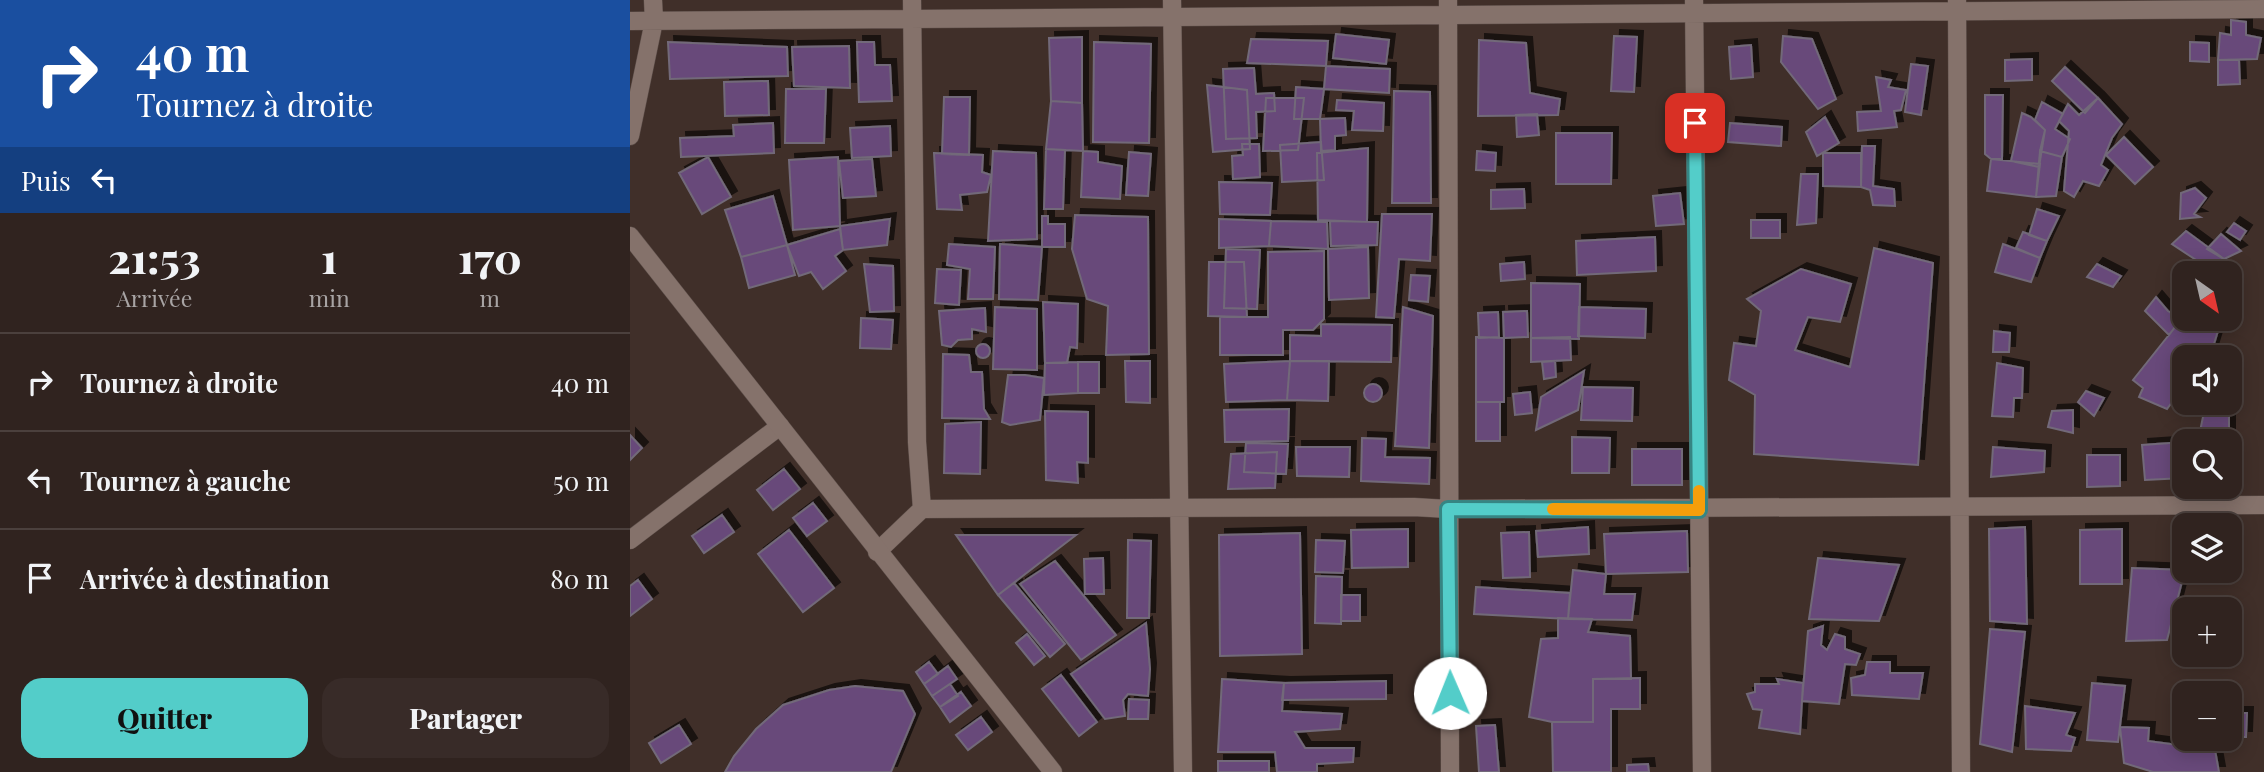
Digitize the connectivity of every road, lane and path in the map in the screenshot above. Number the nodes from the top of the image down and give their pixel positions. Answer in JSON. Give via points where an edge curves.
{"nodes":[{"id":1,"x":653,"y":0,"type":"edge"},
{"id":2,"x":912,"y":0,"type":"edge"},
{"id":3,"x":1957,"y":6,"type":"edge"},
{"id":4,"x":1448,"y":7,"type":"edge"},
{"id":5,"x":1694,"y":7,"type":"edge"},
{"id":6,"x":1172,"y":8,"type":"edge"},
{"id":7,"x":2264,"y":9,"type":"edge"},
{"id":8,"x":913,"y":19,"type":"junction"},
{"id":9,"x":630,"y":21,"type":"edge"},
{"id":10,"x":654,"y":21,"type":"junction"},
{"id":11,"x":630,"y":136,"type":"edge"},
{"id":12,"x":630,"y":236,"type":"edge"},
{"id":13,"x":780,"y":426,"type":"junction"},
{"id":14,"x":2264,"y":505,"type":"edge"},
{"id":15,"x":1960,"y":507,"type":"junction"},
{"id":16,"x":922,"y":509,"type":"junction"},
{"id":17,"x":1178,"y":509,"type":"junction"},
{"id":18,"x":1448,"y":509,"type":"junction"},
{"id":19,"x":1699,"y":510,"type":"junction"},
{"id":20,"x":630,"y":540,"type":"edge"},
{"id":21,"x":877,"y":552,"type":"junction"},
{"id":22,"x":1053,"y":772,"type":"edge"},
{"id":23,"x":1183,"y":772,"type":"edge"},
{"id":24,"x":1450,"y":772,"type":"edge"},
{"id":25,"x":1702,"y":772,"type":"edge"},
{"id":26,"x":1961,"y":772,"type":"edge"}],
"edges":[{"from":1,"to":10,"type":"street"},
{"from":2,"to":8,"type":"street"},
{"from":3,"to":5,"type":"street"},
{"from":3,"to":7,"type":"street"},
{"from":3,"to":15,"type":"street"},
{"from":4,"to":5,"type":"street"},
{"from":4,"to":6,"type":"street"},
{"from":4,"to":18,"type":"street"},
{"from":5,"to":19,"type":"street"},
{"from":6,"to":8,"type":"street"},
{"from":6,"to":17,"type":"street"},
{"from":8,"to":10,"type":"street"},
{"from":8,"to":16,"type":"street","via":[[917,442]]},
{"from":9,"to":10,"type":"street"},
{"from":10,"to":11,"type":"street"},
{"from":12,"to":13,"type":"street"},
{"from":13,"to":20,"type":"street"},
{"from":13,"to":21,"type":"street"},
{"from":14,"to":15,"type":"street"},
{"from":15,"to":19,"type":"street"},
{"from":15,"to":26,"type":"street"},
{"from":16,"to":17,"type":"street"},
{"from":16,"to":21,"type":"street"},
{"from":17,"to":18,"type":"street"},
{"from":17,"to":23,"type":"street"},
{"from":18,"to":19,"type":"street"},
{"from":18,"to":24,"type":"street"},
{"from":19,"to":25,"type":"street"},
{"from":21,"to":22,"type":"street"}]}
